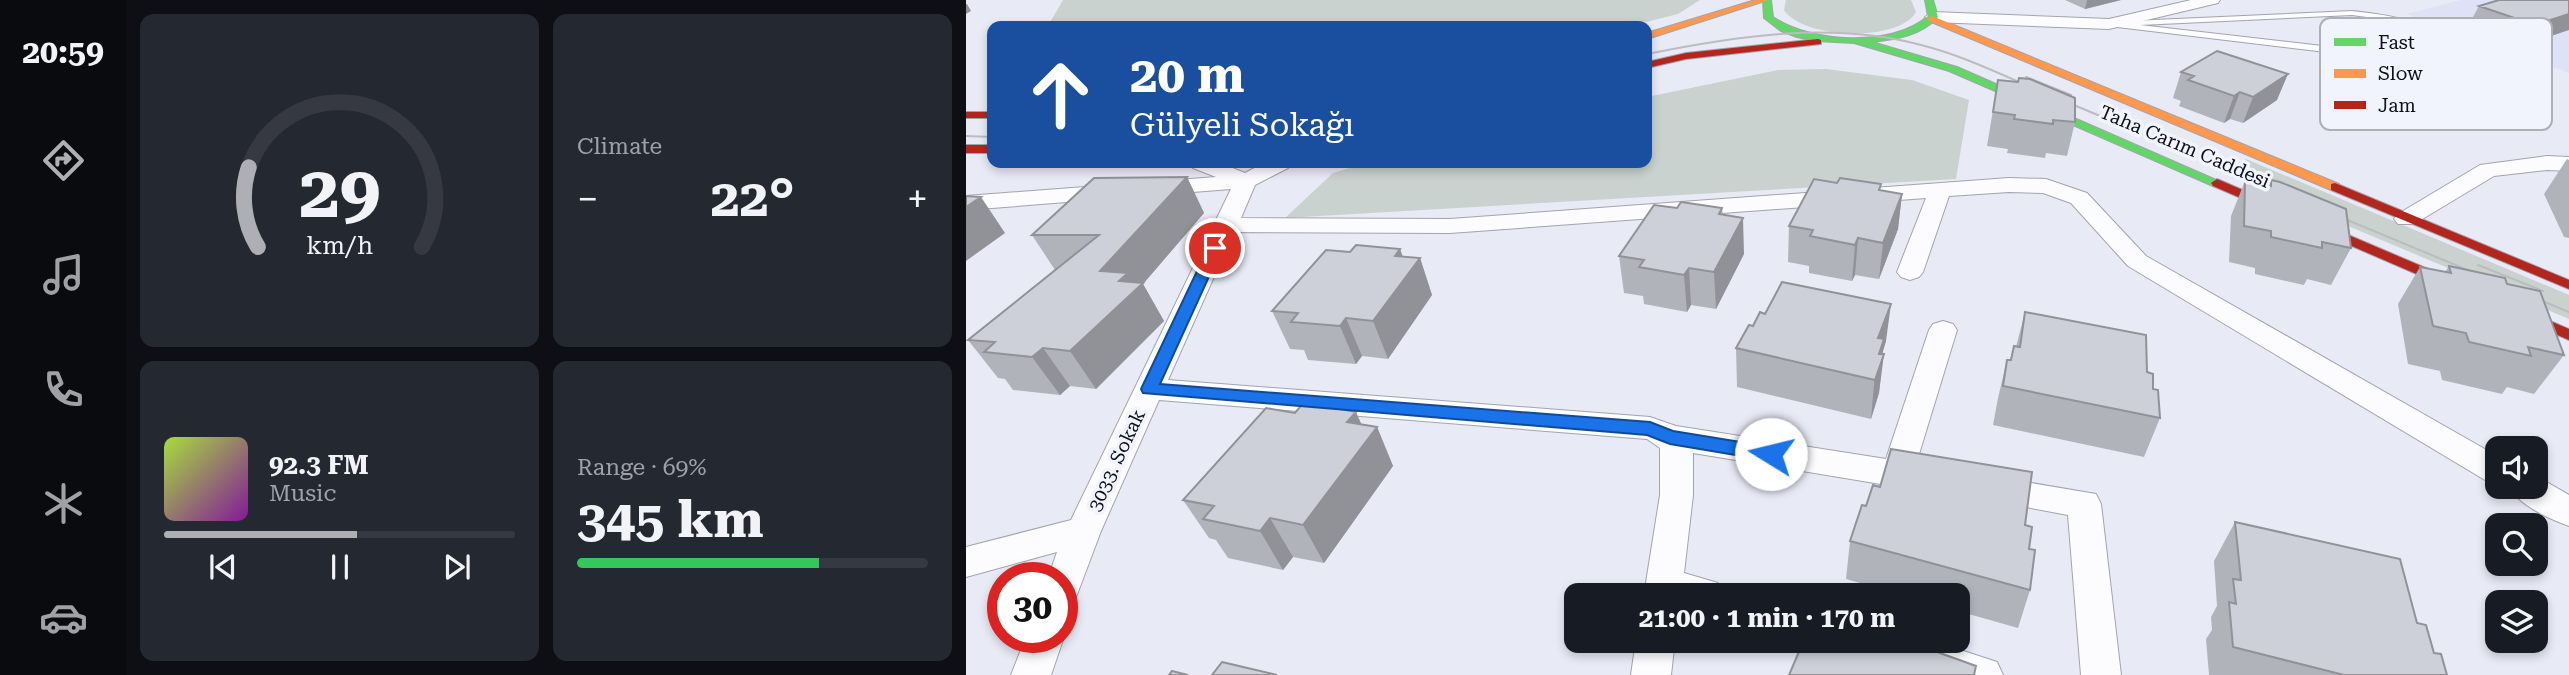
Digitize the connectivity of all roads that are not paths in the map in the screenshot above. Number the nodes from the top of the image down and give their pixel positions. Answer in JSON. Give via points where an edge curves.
{"nodes":[{"id":1,"x":1717,"y":0,"type":"edge"},
{"id":2,"x":1766,"y":0,"type":"edge"},
{"id":3,"x":2201,"y":2,"type":"edge"},
{"id":4,"x":1933,"y":9,"type":"edge"},
{"id":5,"x":2374,"y":18,"type":"edge"},
{"id":6,"x":1700,"y":21,"type":"junction"},
{"id":7,"x":2109,"y":24,"type":"junction"},
{"id":8,"x":1652,"y":35,"type":"edge"},
{"id":9,"x":1841,"y":40,"type":"junction"},
{"id":10,"x":1857,"y":41,"type":"junction"},
{"id":11,"x":2320,"y":49,"type":"edge"},
{"id":12,"x":1652,"y":64,"type":"edge"},
{"id":13,"x":966,"y":115,"type":"edge"},
{"id":14,"x":987,"y":115,"type":"edge"},
{"id":15,"x":966,"y":149,"type":"edge"},
{"id":16,"x":987,"y":149,"type":"edge"},
{"id":17,"x":2558,"y":164,"type":"edge"},
{"id":18,"x":1213,"y":168,"type":"edge"},
{"id":19,"x":1271,"y":168,"type":"edge"},
{"id":20,"x":2569,"y":172,"type":"edge"},
{"id":21,"x":1247,"y":181,"type":"junction"},
{"id":22,"x":1940,"y":190,"type":"junction"},
{"id":23,"x":966,"y":203,"type":"edge"},
{"id":24,"x":2406,"y":219,"type":"junction"},
{"id":25,"x":1226,"y":225,"type":"junction"},
{"id":26,"x":1910,"y":272,"type":"dead end"},
{"id":27,"x":2569,"y":285,"type":"edge"},
{"id":28,"x":1943,"y":330,"type":"dead end"},
{"id":29,"x":2569,"y":335,"type":"edge"},
{"id":30,"x":1149,"y":389,"type":"junction"},
{"id":31,"x":1670,"y":438,"type":"junction"},
{"id":32,"x":2485,"y":464,"type":"edge"},
{"id":33,"x":1897,"y":474,"type":"junction"},
{"id":34,"x":2547,"y":499,"type":"edge"},
{"id":35,"x":2569,"y":512,"type":"edge"},
{"id":36,"x":1083,"y":531,"type":"junction"},
{"id":37,"x":966,"y":562,"type":"edge"},
{"id":38,"x":1072,"y":562,"type":"edge"},
{"id":39,"x":1664,"y":583,"type":"edge"},
{"id":40,"x":1039,"y":653,"type":"edge"},
{"id":41,"x":1654,"y":653,"type":"edge"},
{"id":42,"x":1906,"y":653,"type":"edge"},
{"id":43,"x":1031,"y":675,"type":"edge"},
{"id":44,"x":1651,"y":675,"type":"edge"},
{"id":45,"x":1983,"y":675,"type":"edge"},
{"id":46,"x":2101,"y":675,"type":"edge"}],
"edges":[{"from":1,"to":6,"type":"main road"},
{"from":2,"to":6,"type":"main road"},
{"from":2,"to":9,"type":"main road","via":[[1769,16],[1784,27]]},
{"from":3,"to":7,"type":"street"},
{"from":4,"to":7,"type":"street"},
{"from":4,"to":10,"type":"main road","via":[[1924,26],[1903,35]]},
{"from":4,"to":24,"type":"main road","name":"Taha Carım Caddesi"},
{"from":5,"to":7,"type":"lane","via":[[2352,13]]},
{"from":6,"to":8,"type":"main road"},
{"from":7,"to":11,"type":"lane"},
{"from":9,"to":10,"type":"main road"},
{"from":9,"to":12,"type":"main road","via":[[1686,56]]},
{"from":10,"to":29,"type":"main road","name":"Taha Carım Caddesi","via":[[1953,69]]},
{"from":13,"to":14,"type":"main road"},
{"from":15,"to":16,"type":"main road"},
{"from":17,"to":20,"type":"street"},
{"from":17,"to":24,"type":"street","via":[[2488,170]]},
{"from":18,"to":21,"type":"street"},
{"from":19,"to":21,"type":"street"},
{"from":21,"to":23,"type":"street"},
{"from":21,"to":25,"type":"street","name":"3033. Sokak"},
{"from":22,"to":25,"type":"street","via":[[1450,226]]},
{"from":22,"to":26,"type":"street"},
{"from":22,"to":32,"type":"street","via":[[2020,184],[2070,193],[2087,204],[2137,261]]},
{"from":24,"to":27,"type":"main road","name":"Taha Carım Caddesi"},
{"from":25,"to":30,"type":"street","name":"3033. Sokak"},
{"from":28,"to":33,"type":"street"},
{"from":30,"to":31,"type":"street","via":[[1650,428]]},
{"from":30,"to":36,"type":"street","name":"3033. Sokak"},
{"from":31,"to":33,"type":"street"},
{"from":31,"to":39,"type":"street","via":[[1678,455]]},
{"from":33,"to":46,"type":"street","via":[[2084,504]]},
{"from":34,"to":35,"type":"street"},
{"from":36,"to":37,"type":"street"},
{"from":36,"to":38,"type":"street","name":"3033. Sokak"},
{"from":40,"to":43,"type":"street"},
{"from":41,"to":44,"type":"street"},
{"from":42,"to":45,"type":"street"}]}
